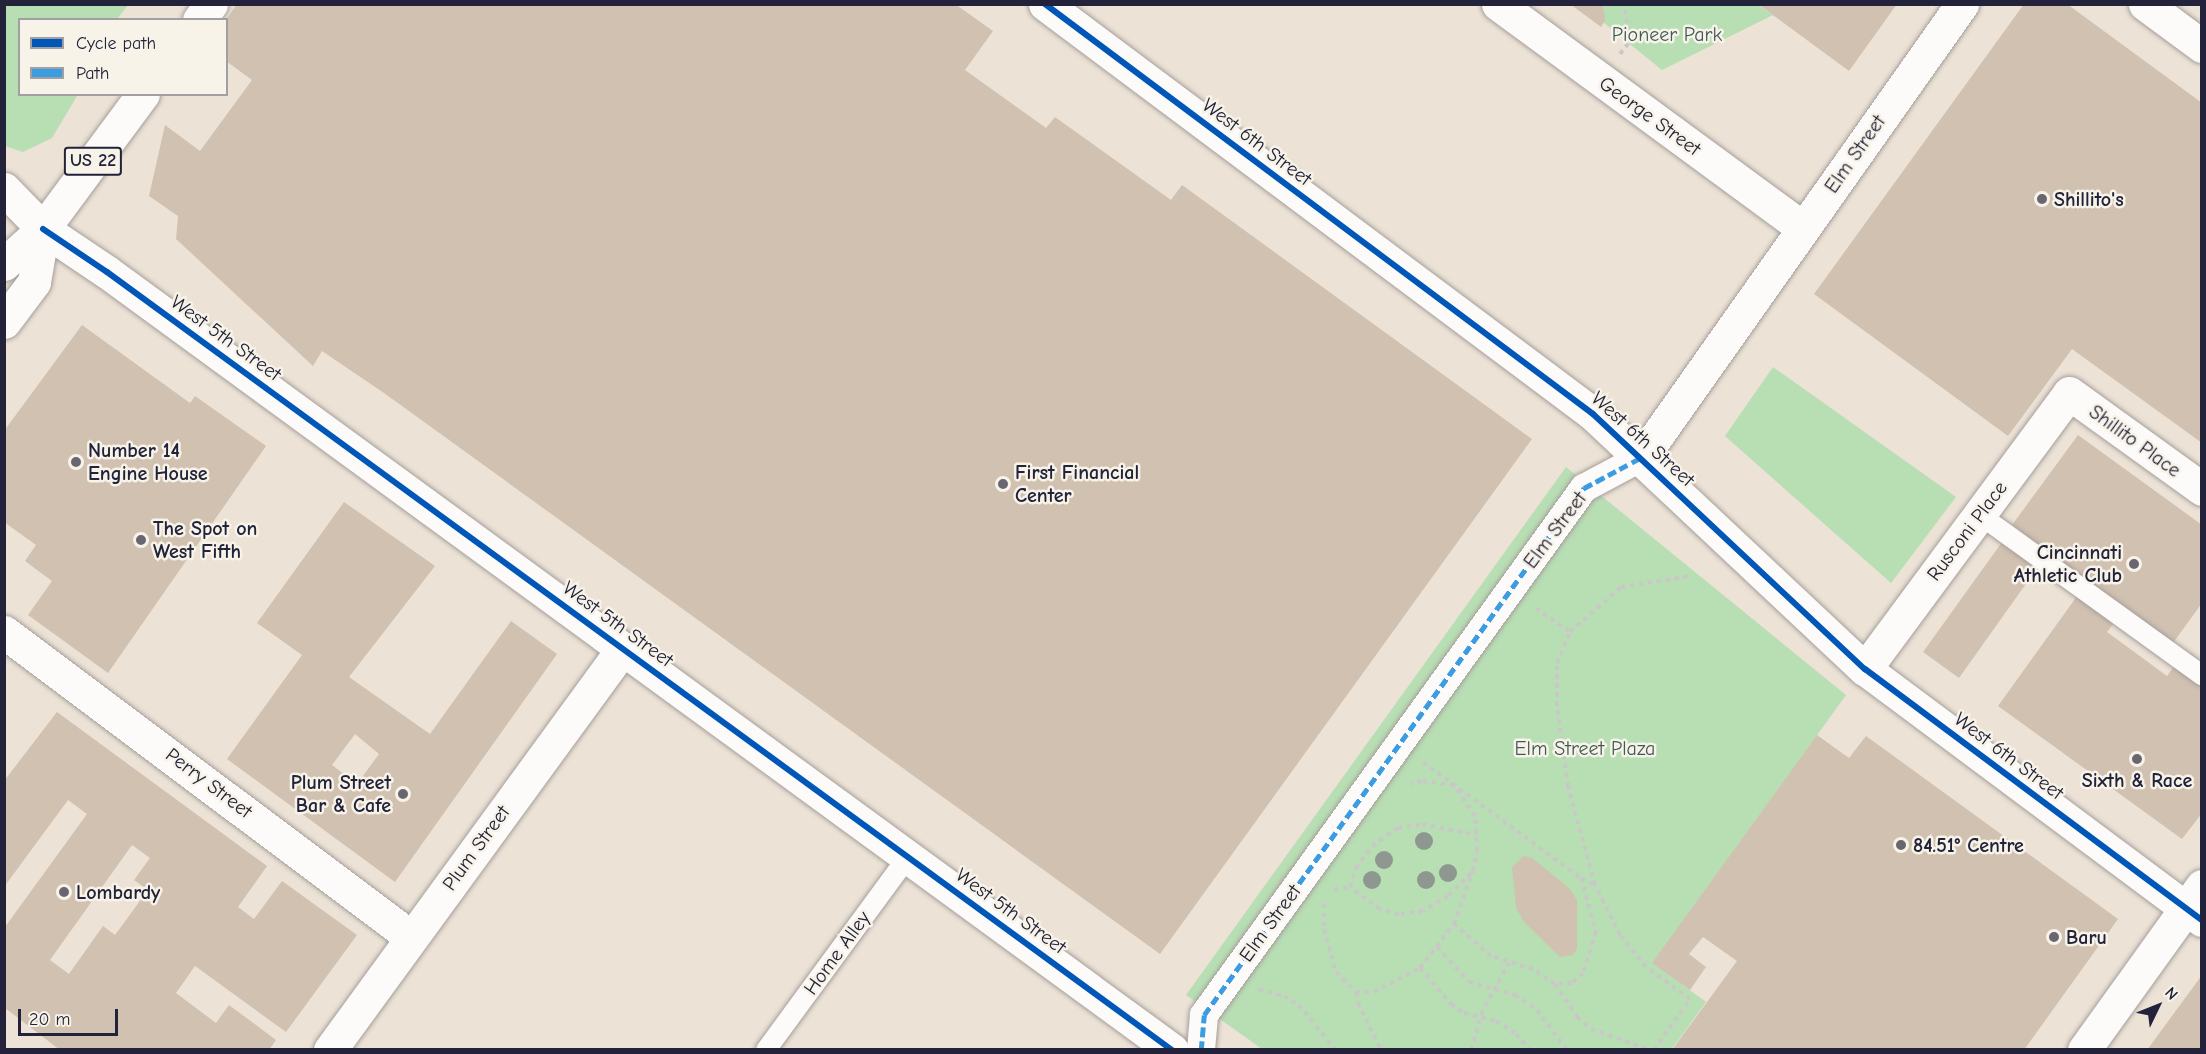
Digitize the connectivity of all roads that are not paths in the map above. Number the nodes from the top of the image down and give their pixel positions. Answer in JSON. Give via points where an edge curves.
{"nodes":[{"id":1,"x":211,"y":4,"type":"edge"},
{"id":2,"x":1045,"y":4,"type":"edge"},
{"id":3,"x":1498,"y":4,"type":"edge"},
{"id":4,"x":1962,"y":4,"type":"edge"},
{"id":5,"x":2145,"y":4,"type":"edge"},
{"id":6,"x":200,"y":18,"type":"edge"},
{"id":7,"x":2202,"y":46,"type":"edge"},
{"id":8,"x":142,"y":96,"type":"edge"},
{"id":9,"x":4,"y":189,"type":"edge"},
{"id":10,"x":4,"y":225,"type":"edge"},
{"id":11,"x":1803,"y":228,"type":"junction"},
{"id":12,"x":43,"y":229,"type":"junction"},
{"id":13,"x":4,"y":264,"type":"edge"},
{"id":14,"x":4,"y":322,"type":"edge"},
{"id":15,"x":2069,"y":393,"type":"joint"},
{"id":16,"x":1642,"y":457,"type":"junction"},
{"id":17,"x":2202,"y":489,"type":"edge"},
{"id":18,"x":1980,"y":514,"type":"junction"},
{"id":19,"x":4,"y":632,"type":"edge"},
{"id":20,"x":623,"y":648,"type":"junction"},
{"id":21,"x":1865,"y":669,"type":"junction"},
{"id":22,"x":2202,"y":675,"type":"edge"},
{"id":23,"x":908,"y":857,"type":"junction"},
{"id":24,"x":2196,"y":905,"type":"edge"},
{"id":25,"x":411,"y":937,"type":"junction"},
{"id":26,"x":330,"y":1050,"type":"edge"},
{"id":27,"x":766,"y":1050,"type":"edge"},
{"id":28,"x":1172,"y":1050,"type":"edge"},
{"id":29,"x":1201,"y":1050,"type":"edge"},
{"id":30,"x":2084,"y":1050,"type":"edge"}],
"edges":[{"from":1,"to":6,"type":"main road"},
{"from":2,"to":16,"type":"main road","name":"West 6th Street","via":[[1593,414]]},
{"from":3,"to":11,"type":"main road","name":"George Street"},
{"from":4,"to":11,"type":"main road","name":"Elm Street"},
{"from":5,"to":7,"type":"main road"},
{"from":8,"to":12,"type":"main road","number":"US 22"},
{"from":9,"to":12,"type":"main road","name":"West 5th Street"},
{"from":10,"to":12,"type":"main road"},
{"from":11,"to":16,"type":"main road","name":"Elm Street"},
{"from":12,"to":13,"type":"main road"},
{"from":12,"to":14,"type":"main road","via":[[34,282]]},
{"from":12,"to":20,"type":"main road","name":"West 5th Street"},
{"from":15,"to":17,"type":"main road","name":"Shillito Place"},
{"from":15,"to":18,"type":"main road","name":"Rusconi Place"},
{"from":16,"to":21,"type":"main road","name":"West 6th Street"},
{"from":16,"to":29,"type":"street","name":"Elm Street","via":[[1584,488],[1203,1015]]},
{"from":18,"to":21,"type":"main road","name":"Rusconi Place"},
{"from":18,"to":22,"type":"lane"},
{"from":19,"to":25,"type":"main road","name":"Perry Street"},
{"from":20,"to":23,"type":"main road","name":"West 5th Street"},
{"from":20,"to":25,"type":"main road","name":"Plum Street"},
{"from":21,"to":24,"type":"main road","name":"West 6th Street"},
{"from":23,"to":27,"type":"lane","name":"Home Alley"},
{"from":23,"to":28,"type":"main road","name":"West 5th Street"},
{"from":24,"to":30,"type":"main road"},
{"from":25,"to":26,"type":"main road","name":"Plum Street"}]}
